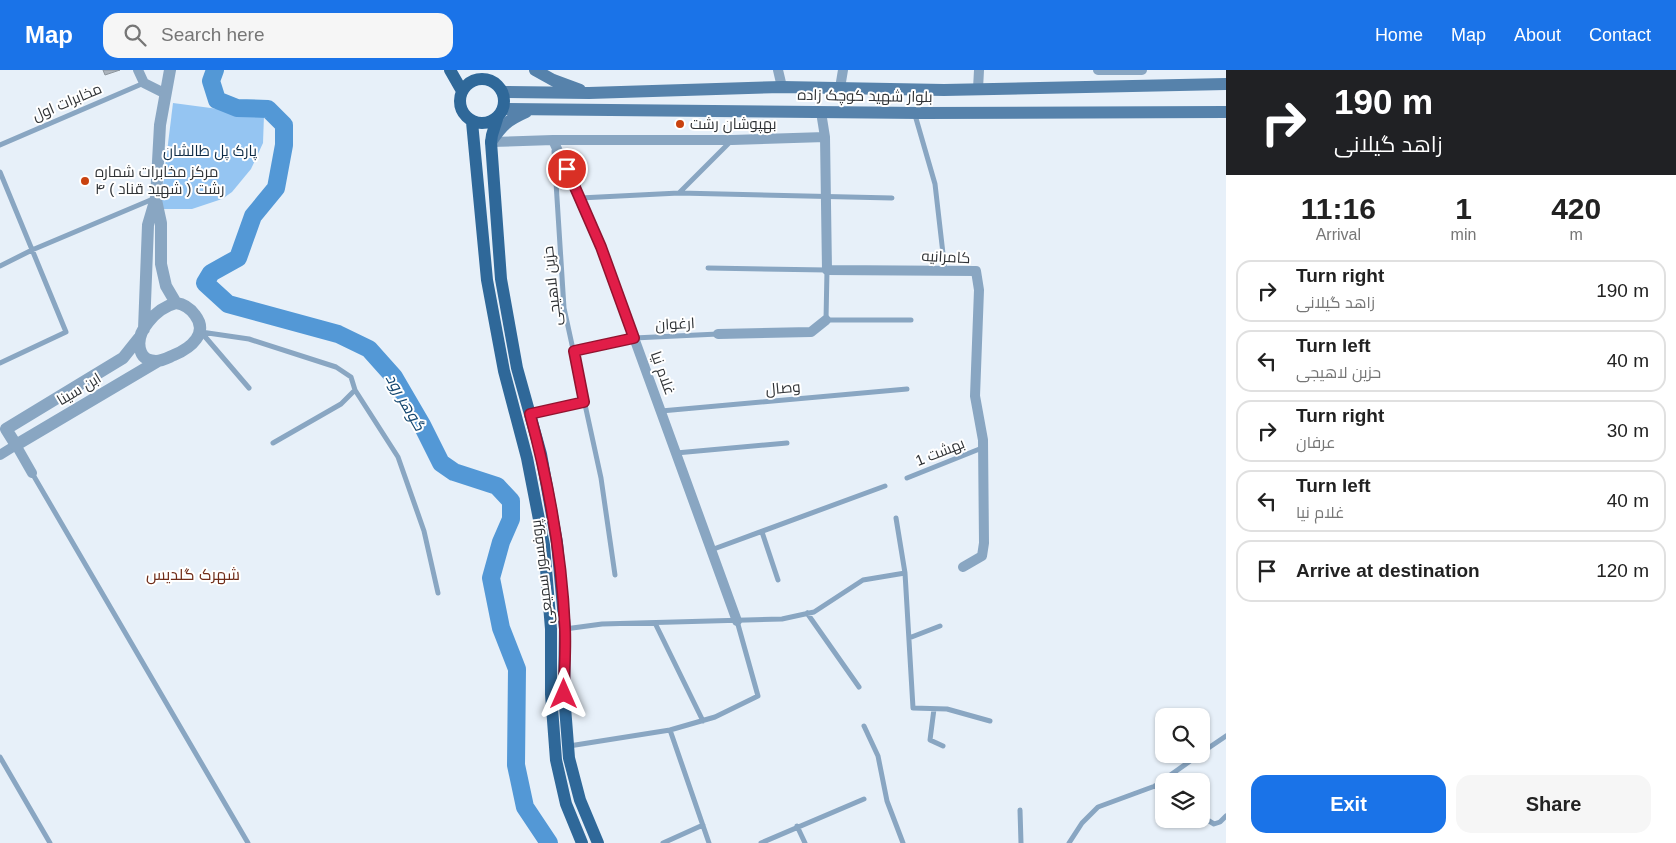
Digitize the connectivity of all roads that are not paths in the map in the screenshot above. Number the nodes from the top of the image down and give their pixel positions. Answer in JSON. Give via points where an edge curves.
{"nodes":[{"id":1,"x":138,"y":70,"type":"edge"},
{"id":2,"x":170,"y":70,"type":"edge"},
{"id":3,"x":450,"y":70,"type":"edge"},
{"id":4,"x":494,"y":70,"type":"edge"},
{"id":5,"x":535,"y":70,"type":"edge"},
{"id":6,"x":778,"y":70,"type":"edge"},
{"id":7,"x":837,"y":70,"type":"edge"},
{"id":8,"x":843,"y":70,"type":"edge"},
{"id":9,"x":849,"y":70,"type":"edge"},
{"id":10,"x":979,"y":70,"type":"edge"},
{"id":11,"x":1098,"y":70,"type":"edge"},
{"id":12,"x":1122,"y":70,"type":"edge"},
{"id":13,"x":1142,"y":70,"type":"edge"},
{"id":14,"x":144,"y":83,"type":"junction"},
{"id":15,"x":1226,"y":84,"type":"edge"},
{"id":16,"x":1122,"y":86,"type":"junction"},
{"id":17,"x":782,"y":87,"type":"junction"},
{"id":18,"x":500,"y":88,"type":"junction"},
{"id":19,"x":840,"y":88,"type":"junction"},
{"id":20,"x":978,"y":89,"type":"junction"},
{"id":21,"x":462,"y":91,"type":"junction"},
{"id":22,"x":589,"y":93,"type":"junction"},
{"id":23,"x":166,"y":94,"type":"junction"},
{"id":24,"x":532,"y":110,"type":"junction"},
{"id":25,"x":821,"y":112,"type":"junction"},
{"id":26,"x":1226,"y":112,"type":"edge"},
{"id":27,"x":914,"y":113,"type":"junction"},
{"id":28,"x":500,"y":114,"type":"junction"},
{"id":29,"x":472,"y":122,"type":"junction"},
{"id":30,"x":825,"y":137,"type":"junction"},
{"id":31,"x":554,"y":140,"type":"junction"},
{"id":32,"x":732,"y":140,"type":"junction"},
{"id":33,"x":492,"y":142,"type":"junction"},
{"id":34,"x":0,"y":145,"type":"edge"},
{"id":35,"x":0,"y":172,"type":"edge"},
{"id":36,"x":679,"y":192,"type":"junction"},
{"id":37,"x":825,"y":196,"type":"junction"},
{"id":38,"x":156,"y":198,"type":"junction"},
{"id":39,"x":580,"y":198,"type":"junction"},
{"id":40,"x":892,"y":198,"type":"dead end"},
{"id":41,"x":32,"y":250,"type":"junction"},
{"id":42,"x":0,"y":266,"type":"edge"},
{"id":43,"x":708,"y":268,"type":"dead end"},
{"id":44,"x":826,"y":270,"type":"junction"},
{"id":45,"x":945,"y":271,"type":"junction"},
{"id":46,"x":176,"y":303,"type":"junction"},
{"id":47,"x":826,"y":320,"type":"junction"},
{"id":48,"x":911,"y":320,"type":"dead end"},
{"id":49,"x":200,"y":332,"type":"junction"},
{"id":50,"x":141,"y":333,"type":"junction"},
{"id":51,"x":718,"y":334,"type":"joint"},
{"id":52,"x":634,"y":338,"type":"junction"},
{"id":53,"x":574,"y":351,"type":"junction"},
{"id":54,"x":158,"y":361,"type":"junction"},
{"id":55,"x":0,"y":363,"type":"edge"},
{"id":56,"x":249,"y":388,"type":"dead end"},
{"id":57,"x":907,"y":389,"type":"dead end"},
{"id":58,"x":355,"y":390,"type":"junction"},
{"id":59,"x":584,"y":402,"type":"junction"},
{"id":60,"x":661,"y":411,"type":"junction"},
{"id":61,"x":530,"y":414,"type":"junction"},
{"id":62,"x":3,"y":430,"type":"edge"},
{"id":63,"x":273,"y":443,"type":"dead end"},
{"id":64,"x":787,"y":443,"type":"dead end"},
{"id":65,"x":16,"y":445,"type":"junction"},
{"id":66,"x":983,"y":448,"type":"junction"},
{"id":67,"x":676,"y":453,"type":"junction"},
{"id":68,"x":0,"y":455,"type":"edge"},
{"id":69,"x":32,"y":473,"type":"joint"},
{"id":70,"x":907,"y":478,"type":"dead end"},
{"id":71,"x":885,"y":486,"type":"dead end"},
{"id":72,"x":896,"y":518,"type":"dead end"},
{"id":73,"x":762,"y":532,"type":"junction"},
{"id":74,"x":711,"y":550,"type":"junction"},
{"id":75,"x":963,"y":567,"type":"dead end"},
{"id":76,"x":905,"y":573,"type":"junction"},
{"id":77,"x":615,"y":574,"type":"dead end"},
{"id":78,"x":778,"y":580,"type":"dead end"},
{"id":79,"x":438,"y":593,"type":"dead end"},
{"id":80,"x":807,"y":613,"type":"junction"},
{"id":81,"x":737,"y":621,"type":"junction"},
{"id":82,"x":655,"y":623,"type":"junction"},
{"id":83,"x":940,"y":626,"type":"dead end"},
{"id":84,"x":565,"y":629,"type":"junction"},
{"id":85,"x":909,"y":638,"type":"junction"},
{"id":86,"x":859,"y":687,"type":"dead end"},
{"id":87,"x":934,"y":709,"type":"junction"},
{"id":88,"x":703,"y":721,"type":"junction"},
{"id":89,"x":990,"y":721,"type":"dead end"},
{"id":90,"x":864,"y":726,"type":"dead end"},
{"id":91,"x":670,"y":730,"type":"junction"},
{"id":92,"x":1226,"y":736,"type":"edge"},
{"id":93,"x":569,"y":746,"type":"junction"},
{"id":94,"x":943,"y":746,"type":"dead end"},
{"id":95,"x":1210,"y":747,"type":"edge"},
{"id":96,"x":0,"y":756,"type":"edge"},
{"id":97,"x":1187,"y":763,"type":"edge"},
{"id":98,"x":1173,"y":773,"type":"edge"},
{"id":99,"x":1155,"y":786,"type":"edge"},
{"id":100,"x":864,"y":798,"type":"dead end"},
{"id":101,"x":1020,"y":810,"type":"dead end"},
{"id":102,"x":1226,"y":816,"type":"edge"},
{"id":103,"x":1210,"y":822,"type":"edge"},
{"id":104,"x":703,"y":825,"type":"junction"},
{"id":105,"x":798,"y":826,"type":"junction"},
{"id":106,"x":50,"y":843,"type":"edge"},
{"id":107,"x":248,"y":843,"type":"edge"},
{"id":108,"x":582,"y":843,"type":"edge"},
{"id":109,"x":598,"y":843,"type":"edge"},
{"id":110,"x":663,"y":843,"type":"edge"},
{"id":111,"x":710,"y":843,"type":"edge"},
{"id":112,"x":761,"y":843,"type":"edge"},
{"id":113,"x":805,"y":843,"type":"edge"},
{"id":114,"x":903,"y":843,"type":"edge"},
{"id":115,"x":1020,"y":843,"type":"edge"},
{"id":116,"x":1069,"y":843,"type":"edge"}],
"edges":[{"from":1,"to":14,"type":"street"},
{"from":2,"to":23,"type":"street"},
{"from":3,"to":21,"type":"main road"},
{"from":4,"to":18,"type":"main road"},
{"from":5,"to":22,"type":"main road"},
{"from":6,"to":17,"type":"street"},
{"from":7,"to":8,"type":"street"},
{"from":8,"to":9,"type":"street"},
{"from":8,"to":19,"type":"street"},
{"from":10,"to":20,"type":"street"},
{"from":11,"to":12,"type":"street"},
{"from":12,"to":13,"type":"street"},
{"from":12,"to":16,"type":"street"},
{"from":14,"to":23,"type":"street"},
{"from":14,"to":34,"type":"lane","name":"مخابرات اول"},
{"from":15,"to":16,"type":"main road","name":"بلوار شهید کوچک زاده"},
{"from":16,"to":20,"type":"main road","name":"بلوار شهید کوچک زاده"},
{"from":17,"to":19,"type":"main road","name":"بلوار شهید کوچک زاده"},
{"from":17,"to":22,"type":"main road","name":"بلوار شهید کوچک زاده"},
{"from":18,"to":21,"type":"main road","via":[[491,80],[483,79],[474,80]]},
{"from":18,"to":22,"type":"main road","name":"بلوار شهید کوچک زاده"},
{"from":18,"to":28,"type":"main road","via":[[505,101]]},
{"from":19,"to":20,"type":"main road","name":"بلوار شهید کوچک زاده"},
{"from":21,"to":29,"type":"main road","via":[[461,108]]},
{"from":23,"to":38,"type":"street","via":[[160,125]]},
{"from":24,"to":25,"type":"main road","name":"بلوار شهید کوچک زاده"},
{"from":24,"to":28,"type":"main road","name":"بلوار شهید کوچک زاده"},
{"from":24,"to":33,"type":"main road","via":[[506,122]]},
{"from":25,"to":27,"type":"main road","name":"بلوار شهید کوچک زاده"},
{"from":25,"to":30,"type":"street"},
{"from":26,"to":27,"type":"main road","name":"بلوار شهید کوچک زاده"},
{"from":27,"to":45,"type":"lane","via":[[935,184]]},
{"from":28,"to":29,"type":"main road","via":[[485,124]]},
{"from":28,"to":33,"type":"main road","name":"پروفسور سمیعی"},
{"from":29,"to":108,"type":"main road","name":"پروفسور سمیعی","via":[[487,280],[504,371],[527,458],[544,545],[556,760],[566,804]]},
{"from":30,"to":32,"type":"street"},
{"from":30,"to":37,"type":"street"},
{"from":31,"to":32,"type":"street"},
{"from":31,"to":33,"type":"street"},
{"from":31,"to":39,"type":"street","name":"غلام نیا"},
{"from":31,"to":53,"type":"lane","name":"حزین لاهیجی","via":[[564,308]]},
{"from":32,"to":36,"type":"lane"},
{"from":33,"to":61,"type":"main road","name":"پروفسور سمیعی","via":[[501,279],[517,368]]},
{"from":35,"to":41,"type":"lane"},
{"from":36,"to":37,"type":"lane"},
{"from":36,"to":39,"type":"lane"},
{"from":37,"to":40,"type":"lane"},
{"from":37,"to":44,"type":"street"},
{"from":38,"to":41,"type":"lane"},
{"from":38,"to":46,"type":"street","via":[[161,223],[161,264],[166,286]]},
{"from":38,"to":50,"type":"street","via":[[148,225]]},
{"from":39,"to":52,"type":"street","name":"غلام نیا"},
{"from":41,"to":42,"type":"lane"},
{"from":41,"to":55,"type":"lane","via":[[66,332]]},
{"from":43,"to":44,"type":"lane"},
{"from":44,"to":45,"type":"street","name":"کامرانیه"},
{"from":44,"to":47,"type":"lane"},
{"from":45,"to":66,"type":"street","name":"کامرانیه","via":[[976,271],[979,290],[975,396]]},
{"from":46,"to":49,"type":"street","via":[[183,304],[194,314],[200,322]]},
{"from":46,"to":50,"type":"street","via":[[160,310]]},
{"from":47,"to":48,"type":"lane"},
{"from":47,"to":51,"type":"street","via":[[811,332]]},
{"from":49,"to":54,"type":"street","via":[[189,347]]},
{"from":49,"to":56,"type":"lane"},
{"from":49,"to":58,"type":"lane","via":[[249,339],[336,367],[351,377]]},
{"from":50,"to":54,"type":"street","via":[[139,347],[142,355],[149,361]]},
{"from":50,"to":62,"type":"street","name":"ابن سینا","via":[[123,358]]},
{"from":51,"to":52,"type":"lane","name":"ارغوان"},
{"from":52,"to":53,"type":"lane","name":"ارغوان"},
{"from":52,"to":60,"type":"street","name":"غلام نیا"},
{"from":53,"to":59,"type":"lane","name":"حزین لاهیجی"},
{"from":54,"to":65,"type":"street","name":"ابن سینا"},
{"from":57,"to":60,"type":"lane","name":"وصال"},
{"from":58,"to":63,"type":"lane","via":[[341,404]]},
{"from":58,"to":79,"type":"lane","via":[[398,457],[424,531]]},
{"from":59,"to":61,"type":"lane"},
{"from":59,"to":77,"type":"lane","name":"حزین لاهیجی","via":[[601,478]]},
{"from":60,"to":67,"type":"street","name":"غلام نیا"},
{"from":61,"to":84,"type":"main road","name":"پروفسور سمیعی","via":[[541,454],[557,543]]},
{"from":62,"to":65,"type":"street"},
{"from":64,"to":67,"type":"lane"},
{"from":65,"to":68,"type":"street"},
{"from":65,"to":69,"type":"street"},
{"from":66,"to":70,"type":"lane","name":"بهشت 1"},
{"from":66,"to":75,"type":"street","name":"کامرانیه","via":[[982,556]]},
{"from":67,"to":74,"type":"street","name":"غلام نیا"},
{"from":69,"to":107,"type":"lane"},
{"from":71,"to":73,"type":"lane"},
{"from":72,"to":76,"type":"lane"},
{"from":73,"to":74,"type":"lane"},
{"from":73,"to":78,"type":"lane"},
{"from":74,"to":81,"type":"street","name":"غلام نیا"},
{"from":76,"to":80,"type":"lane","via":[[862,580],[814,612]]},
{"from":76,"to":85,"type":"lane"},
{"from":80,"to":81,"type":"lane","via":[[782,619]]},
{"from":80,"to":86,"type":"lane"},
{"from":81,"to":82,"type":"lane"},
{"from":81,"to":88,"type":"lane","name":"غلام نیا","via":[[758,696]]},
{"from":82,"to":84,"type":"lane","via":[[602,624]]},
{"from":82,"to":88,"type":"lane"},
{"from":83,"to":85,"type":"lane"},
{"from":84,"to":93,"type":"main road","name":"پروفسور سمیعی","via":[[564,694]]},
{"from":85,"to":87,"type":"lane","via":[[913,708]]},
{"from":87,"to":89,"type":"lane","via":[[947,709]]},
{"from":87,"to":94,"type":"lane","via":[[930,740]]},
{"from":88,"to":91,"type":"lane","name":"غلام نیا"},
{"from":90,"to":114,"type":"lane","via":[[878,756],[887,801]]},
{"from":91,"to":93,"type":"lane","name":"غلام نیا"},
{"from":91,"to":104,"type":"lane"},
{"from":92,"to":95,"type":"lane"},
{"from":93,"to":109,"type":"main road","name":"پروفسور سمیعی","via":[[580,800]]},
{"from":96,"to":106,"type":"lane"},
{"from":97,"to":98,"type":"lane"},
{"from":99,"to":116,"type":"lane","via":[[1098,808],[1082,823]]},
{"from":100,"to":105,"type":"lane"},
{"from":101,"to":115,"type":"lane"},
{"from":102,"to":103,"type":"lane","via":[[1220,822]]},
{"from":104,"to":110,"type":"lane"},
{"from":104,"to":111,"type":"lane"},
{"from":105,"to":112,"type":"lane"},
{"from":105,"to":113,"type":"lane"}]}
